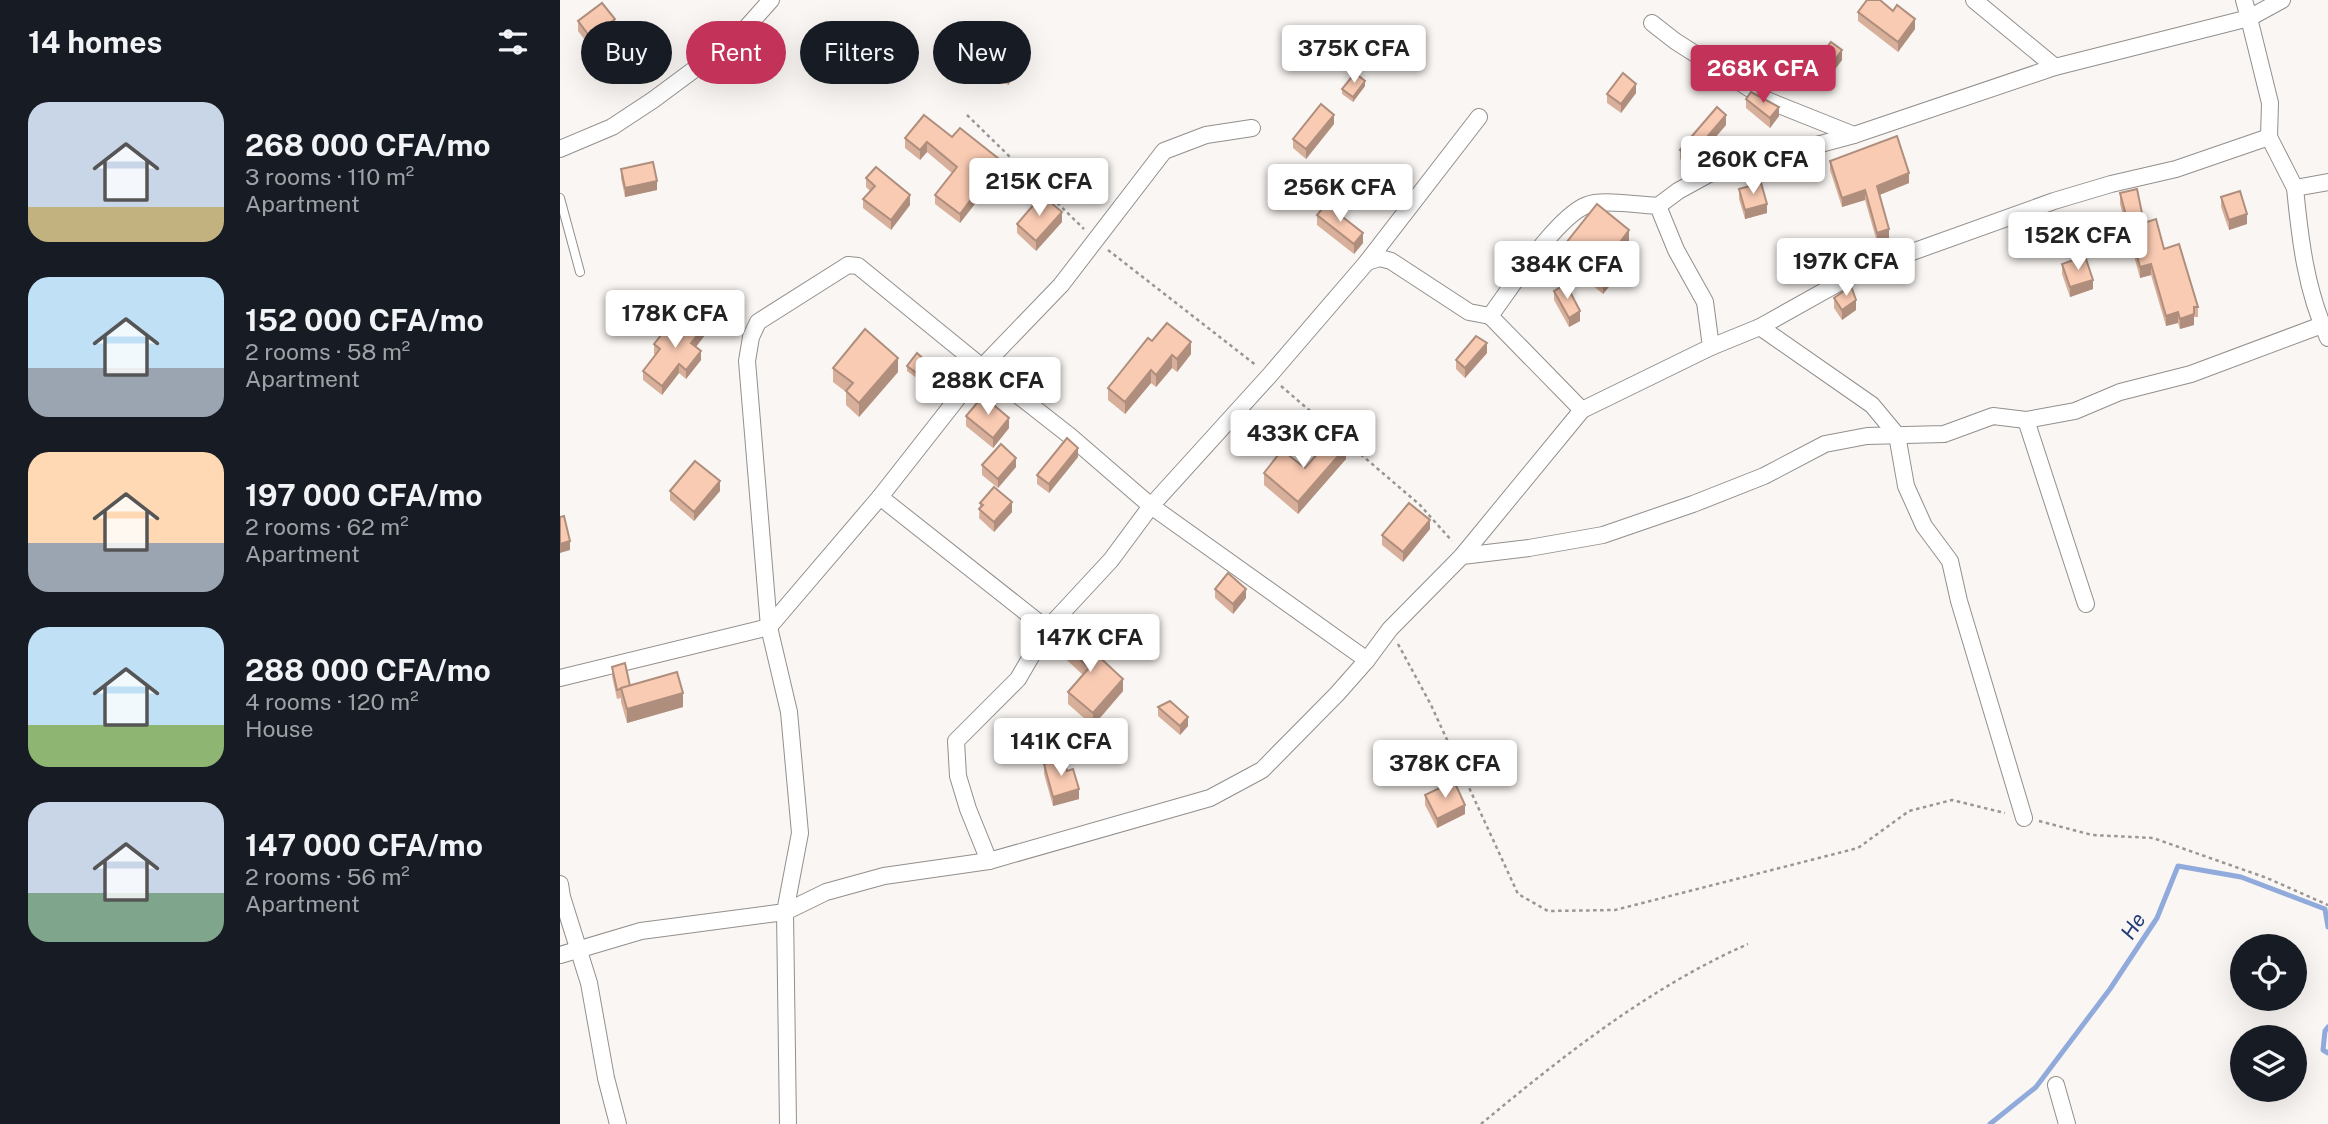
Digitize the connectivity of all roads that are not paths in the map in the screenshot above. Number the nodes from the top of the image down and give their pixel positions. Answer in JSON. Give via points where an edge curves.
{"nodes":[{"id":1,"x":771,"y":0,"type":"edge"},
{"id":2,"x":1975,"y":0,"type":"edge"},
{"id":3,"x":2244,"y":0,"type":"edge"},
{"id":4,"x":2283,"y":0,"type":"edge"},
{"id":5,"x":2249,"y":18,"type":"junction"},
{"id":6,"x":1652,"y":23,"type":"dead end"},
{"id":7,"x":2055,"y":67,"type":"junction"},
{"id":8,"x":1479,"y":117,"type":"dead end"},
{"id":9,"x":1252,"y":128,"type":"dead end"},
{"id":10,"x":1854,"y":135,"type":"junction"},
{"id":11,"x":2269,"y":137,"type":"junction"},
{"id":12,"x":560,"y":149,"type":"edge"},
{"id":13,"x":2328,"y":182,"type":"edge"},
{"id":14,"x":2295,"y":188,"type":"junction"},
{"id":15,"x":560,"y":198,"type":"edge"},
{"id":16,"x":1658,"y":206,"type":"junction"},
{"id":17,"x":1367,"y":262,"type":"junction"},
{"id":18,"x":580,"y":272,"type":"dead end"},
{"id":19,"x":1490,"y":316,"type":"junction"},
{"id":20,"x":1760,"y":327,"type":"junction"},
{"id":21,"x":2325,"y":331,"type":"edge"},
{"id":22,"x":1712,"y":347,"type":"junction"},
{"id":23,"x":982,"y":367,"type":"junction"},
{"id":24,"x":1582,"y":410,"type":"junction"},
{"id":25,"x":2026,"y":420,"type":"junction"},
{"id":26,"x":1897,"y":435,"type":"junction"},
{"id":27,"x":880,"y":497,"type":"junction"},
{"id":28,"x":1151,"y":506,"type":"junction"},
{"id":29,"x":1462,"y":555,"type":"junction"},
{"id":30,"x":2086,"y":604,"type":"dead end"},
{"id":31,"x":769,"y":627,"type":"junction"},
{"id":32,"x":1047,"y":629,"type":"junction"},
{"id":33,"x":1367,"y":660,"type":"junction"},
{"id":34,"x":560,"y":678,"type":"edge"},
{"id":35,"x":2024,"y":818,"type":"road end"},
{"id":36,"x":989,"y":861,"type":"junction"},
{"id":37,"x":560,"y":884,"type":"edge"},
{"id":38,"x":785,"y":912,"type":"junction"},
{"id":39,"x":578,"y":950,"type":"junction"},
{"id":40,"x":560,"y":955,"type":"edge"},
{"id":41,"x":2056,"y":1086,"type":"dead end"},
{"id":42,"x":618,"y":1124,"type":"edge"},
{"id":43,"x":788,"y":1124,"type":"edge"},
{"id":44,"x":2067,"y":1124,"type":"edge"}],
"edges":[{"from":1,"to":12,"type":"street","via":[[738,37],[653,100],[611,127]]},
{"from":2,"to":7,"type":"street"},
{"from":3,"to":5,"type":"street"},
{"from":4,"to":5,"type":"street"},
{"from":5,"to":7,"type":"street"},
{"from":5,"to":11,"type":"street","via":[[2270,103]]},
{"from":6,"to":10,"type":"street","via":[[1769,101]]},
{"from":7,"to":10,"type":"street"},
{"from":8,"to":17,"type":"street"},
{"from":9,"to":23,"type":"street","via":[[1206,135],[1164,151],[1061,285]]},
{"from":10,"to":16,"type":"street","via":[[1709,174]]},
{"from":11,"to":14,"type":"street"},
{"from":11,"to":20,"type":"street","via":[[2176,169],[2054,201],[1900,256],[1853,275]]},
{"from":13,"to":14,"type":"street"},
{"from":14,"to":21,"type":"street","via":[[2302,257]]},
{"from":15,"to":18,"type":"lane"},
{"from":16,"to":19,"type":"street","via":[[1588,204],[1561,223]]},
{"from":16,"to":22,"type":"street","via":[[1705,302]]},
{"from":17,"to":19,"type":"street","via":[[1391,261],[1469,312]]},
{"from":17,"to":28,"type":"street"},
{"from":19,"to":24,"type":"street"},
{"from":20,"to":22,"type":"street"},
{"from":20,"to":26,"type":"street","via":[[1872,405]]},
{"from":21,"to":25,"type":"street","via":[[2120,392],[2075,411]]},
{"from":22,"to":24,"type":"street"},
{"from":23,"to":27,"type":"street"},
{"from":23,"to":28,"type":"street"},
{"from":23,"to":31,"type":"street","via":[[858,265],[839,269],[758,322],[747,360]]},
{"from":24,"to":29,"type":"street"},
{"from":25,"to":26,"type":"street","via":[[1993,415],[1944,434]]},
{"from":25,"to":30,"type":"street"},
{"from":26,"to":29,"type":"street","via":[[1825,444],[1764,476],[1603,535]]},
{"from":26,"to":35,"type":"street","via":[[1906,486],[1924,526],[1950,561]]},
{"from":27,"to":31,"type":"street"},
{"from":27,"to":32,"type":"street"},
{"from":28,"to":32,"type":"street","via":[[1111,560]]},
{"from":28,"to":33,"type":"street"},
{"from":29,"to":33,"type":"street","via":[[1390,629]]},
{"from":31,"to":34,"type":"street"},
{"from":31,"to":38,"type":"street","via":[[789,712],[800,833]]},
{"from":32,"to":36,"type":"street","via":[[1017,679],[956,741],[958,776]]},
{"from":33,"to":36,"type":"street","via":[[1262,770],[1210,798]]},
{"from":36,"to":38,"type":"street","via":[[884,876],[826,892]]},
{"from":37,"to":39,"type":"street"},
{"from":38,"to":39,"type":"street","via":[[641,932]]},
{"from":38,"to":43,"type":"street"},
{"from":39,"to":40,"type":"street"},
{"from":39,"to":42,"type":"street"},
{"from":41,"to":44,"type":"street"}]}
